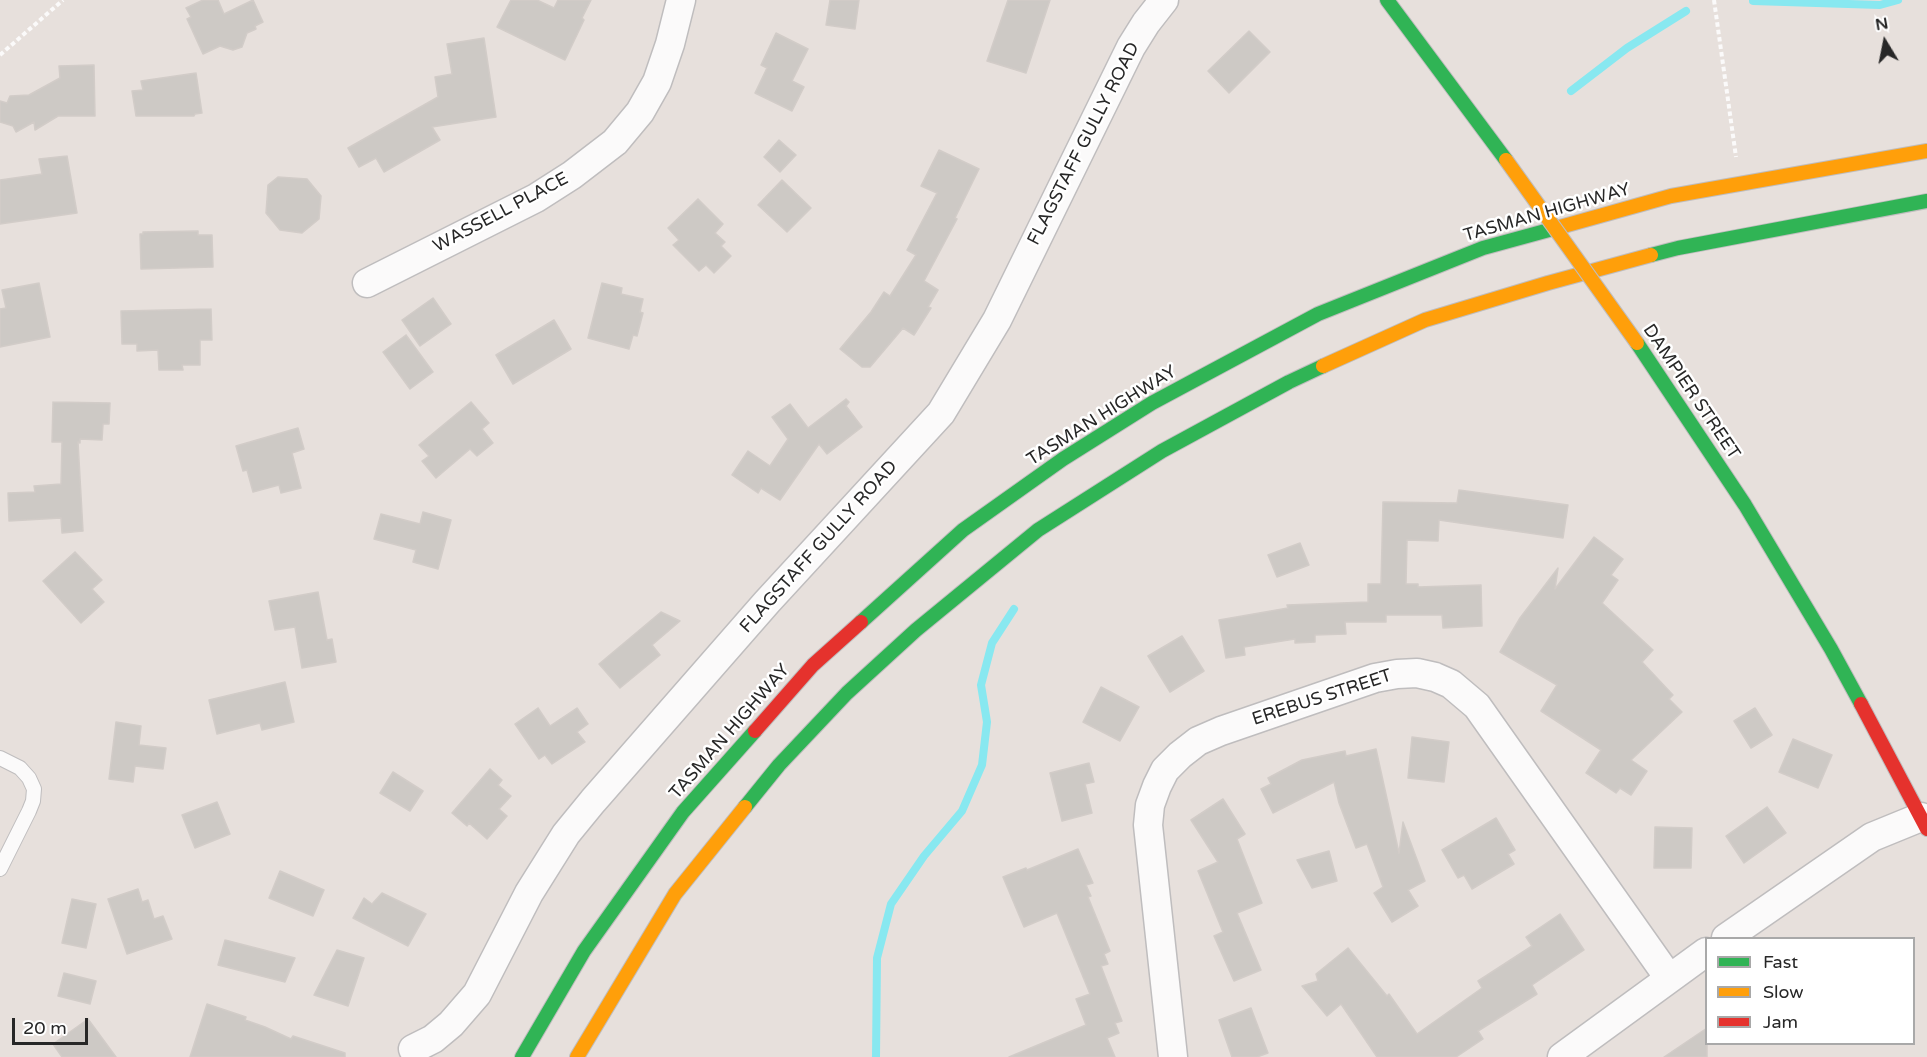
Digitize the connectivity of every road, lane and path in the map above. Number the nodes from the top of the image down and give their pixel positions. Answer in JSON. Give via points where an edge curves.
{"nodes":[{"id":1,"x":63,"y":0,"type":"edge"},
{"id":2,"x":681,"y":0,"type":"edge"},
{"id":3,"x":1164,"y":0,"type":"edge"},
{"id":4,"x":1387,"y":0,"type":"edge"},
{"id":5,"x":1714,"y":0,"type":"edge"},
{"id":6,"x":0,"y":55,"type":"edge"},
{"id":7,"x":1927,"y":152,"type":"edge"},
{"id":8,"x":1740,"y":184,"type":"junction"},
{"id":9,"x":1927,"y":201,"type":"edge"},
{"id":10,"x":367,"y":283,"type":"dead end"},
{"id":11,"x":0,"y":758,"type":"edge"},
{"id":12,"x":1924,"y":823,"type":"edge"},
{"id":13,"x":0,"y":869,"type":"edge"},
{"id":14,"x":1729,"y":937,"type":"edge"},
{"id":15,"x":1705,"y":953,"type":"edge"},
{"id":16,"x":1669,"y":978,"type":"junction"},
{"id":17,"x":413,"y":1049,"type":"dead end"},
{"id":18,"x":522,"y":1057,"type":"edge"},
{"id":19,"x":577,"y":1057,"type":"edge"},
{"id":20,"x":1173,"y":1057,"type":"edge"},
{"id":21,"x":1562,"y":1057,"type":"edge"}],
"edges":[{"from":1,"to":6,"type":"path"},
{"from":2,"to":10,"type":"street","name":"WASSELL PLACE","via":[[657,82],[640,112],[615,142],[536,198]]},
{"from":3,"to":17,"type":"street","name":"FLAGSTAFF GULLY ROAD","via":[[1131,47],[997,320],[941,413],[767,602],[593,801],[566,834],[529,893],[477,994],[434,1039]]},
{"from":4,"to":12,"type":"main road","name":"DAMPIER STREET","bridge":true,"via":[[1637,343],[1745,505],[1831,649]]},
{"from":5,"to":8,"type":"path"},
{"from":7,"to":8,"type":"main road","name":"TASMAN HIGHWAY"},
{"from":8,"to":18,"type":"main road","name":"TASMAN HIGHWAY","via":[[1671,196],[1483,248],[1318,315],[1152,403],[1054,465],[963,530],[813,665],[683,812],[584,951]]},
{"from":9,"to":19,"type":"main road","via":[[1678,248],[1425,320],[1289,382],[1162,451],[1038,530],[916,630],[847,693],[779,765],[675,894]]},
{"from":11,"to":13,"type":"lane","via":[[20,768],[34,789],[29,811]]},
{"from":12,"to":14,"type":"street","via":[[1872,837]]},
{"from":15,"to":16,"type":"street"},
{"from":16,"to":20,"type":"street","name":"EREBUS STREET","via":[[1477,706],[1451,684],[1435,677],[1397,674],[1221,730],[1198,741],[1165,770],[1150,805],[1148,825]]},
{"from":16,"to":21,"type":"street"}]}
